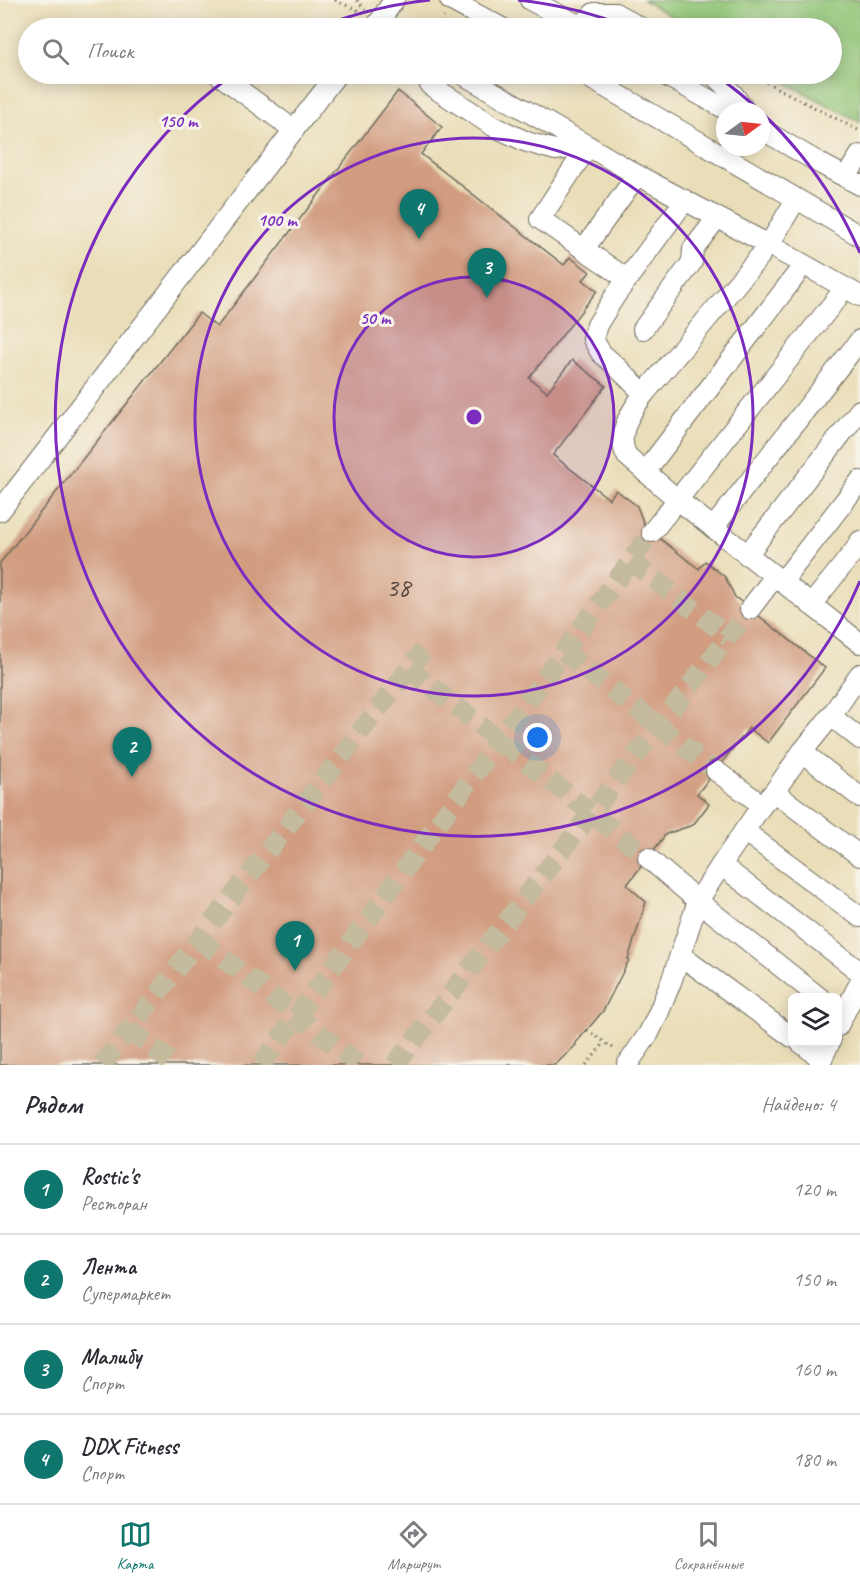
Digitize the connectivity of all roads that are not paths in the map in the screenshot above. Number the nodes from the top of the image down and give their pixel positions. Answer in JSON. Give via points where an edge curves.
{"nodes":[{"id":1,"x":394,"y":0,"type":"edge"},
{"id":2,"x":450,"y":0,"type":"edge"},
{"id":3,"x":530,"y":0,"type":"edge"},
{"id":4,"x":377,"y":18,"type":"edge"},
{"id":5,"x":483,"y":18,"type":"edge"},
{"id":6,"x":563,"y":18,"type":"edge"},
{"id":7,"x":590,"y":18,"type":"edge"},
{"id":8,"x":624,"y":18,"type":"edge"},
{"id":9,"x":232,"y":84,"type":"edge"},
{"id":10,"x":329,"y":84,"type":"edge"},
{"id":11,"x":480,"y":84,"type":"edge"},
{"id":12,"x":600,"y":84,"type":"edge"},
{"id":13,"x":681,"y":84,"type":"edge"},
{"id":14,"x":723,"y":84,"type":"edge"},
{"id":15,"x":430,"y":85,"type":"dead end"},
{"id":16,"x":739,"y":102,"type":"edge"},
{"id":17,"x":716,"y":104,"type":"edge"},
{"id":18,"x":294,"y":130,"type":"junction"},
{"id":19,"x":770,"y":134,"type":"edge"},
{"id":20,"x":588,"y":146,"type":"junction"},
{"id":21,"x":860,"y":154,"type":"edge"},
{"id":22,"x":637,"y":175,"type":"junction"},
{"id":23,"x":853,"y":181,"type":"edge"},
{"id":24,"x":796,"y":199,"type":"junction"},
{"id":25,"x":685,"y":200,"type":"junction"},
{"id":26,"x":717,"y":218,"type":"junction"},
{"id":27,"x":860,"y":236,"type":"edge"},
{"id":28,"x":584,"y":249,"type":"junction"},
{"id":29,"x":765,"y":251,"type":"junction"},
{"id":30,"x":796,"y":275,"type":"dead end"},
{"id":31,"x":627,"y":279,"type":"junction"},
{"id":32,"x":860,"y":296,"type":"edge"},
{"id":33,"x":838,"y":297,"type":"dead end"},
{"id":34,"x":643,"y":329,"type":"dead end"},
{"id":35,"x":860,"y":340,"type":"edge"},
{"id":36,"x":644,"y":394,"type":"junction"},
{"id":37,"x":860,"y":410,"type":"edge"},
{"id":38,"x":645,"y":472,"type":"junction"},
{"id":39,"x":860,"y":481,"type":"edge"},
{"id":40,"x":678,"y":500,"type":"junction"},
{"id":41,"x":0,"y":511,"type":"edge"},
{"id":42,"x":713,"y":528,"type":"junction"},
{"id":43,"x":651,"y":532,"type":"tunnel mouth"},
{"id":44,"x":860,"y":541,"type":"edge"},
{"id":45,"x":747,"y":555,"type":"junction"},
{"id":46,"x":778,"y":579,"type":"junction"},
{"id":47,"x":812,"y":605,"type":"junction"},
{"id":48,"x":750,"y":609,"type":"tunnel mouth"},
{"id":49,"x":858,"y":636,"type":"edge"},
{"id":50,"x":858,"y":682,"type":"edge"},
{"id":51,"x":831,"y":716,"type":"junction"},
{"id":52,"x":860,"y":739,"type":"edge"},
{"id":53,"x":802,"y":752,"type":"junction"},
{"id":54,"x":716,"y":771,"type":"tunnel mouth"},
{"id":55,"x":860,"y":797,"type":"edge"},
{"id":56,"x":768,"y":799,"type":"junction"},
{"id":57,"x":744,"y":831,"type":"junction"},
{"id":58,"x":860,"y":856,"type":"edge"},
{"id":59,"x":648,"y":858,"type":"tunnel mouth"},
{"id":60,"x":721,"y":865,"type":"junction"},
{"id":61,"x":698,"y":901,"type":"junction"},
{"id":62,"x":860,"y":917,"type":"edge"},
{"id":63,"x":680,"y":955,"type":"junction"},
{"id":64,"x":860,"y":972,"type":"edge"},
{"id":65,"x":860,"y":982,"type":"edge"},
{"id":66,"x":814,"y":993,"type":"edge"},
{"id":67,"x":842,"y":1013,"type":"edge"},
{"id":68,"x":788,"y":1034,"type":"edge"},
{"id":69,"x":809,"y":1047,"type":"edge"},
{"id":70,"x":824,"y":1055,"type":"edge"},
{"id":71,"x":622,"y":1062,"type":"edge"}],
"edges":[{"from":1,"to":4,"type":"street"},
{"from":2,"to":5,"type":"street"},
{"from":3,"to":6,"type":"street"},
{"from":7,"to":8,"type":"street","via":[[594,13],[615,13]]},
{"from":9,"to":18,"type":"street"},
{"from":10,"to":18,"type":"street"},
{"from":11,"to":20,"type":"street"},
{"from":12,"to":24,"type":"street"},
{"from":13,"to":17,"type":"street"},
{"from":14,"to":16,"type":"street"},
{"from":15,"to":20,"type":"street","via":[[493,126],[527,142],[555,150]]},
{"from":18,"to":41,"type":"street"},
{"from":19,"to":23,"type":"street"},
{"from":20,"to":22,"type":"street"},
{"from":20,"to":28,"type":"street","via":[[540,219]]},
{"from":21,"to":23,"type":"street"},
{"from":22,"to":25,"type":"street"},
{"from":22,"to":28,"type":"street"},
{"from":24,"to":27,"type":"street"},
{"from":24,"to":29,"type":"street"},
{"from":25,"to":26,"type":"street"},
{"from":25,"to":31,"type":"street"},
{"from":26,"to":29,"type":"street"},
{"from":26,"to":34,"type":"street","via":[[693,249],[692,262]]},
{"from":28,"to":31,"type":"street"},
{"from":29,"to":32,"type":"street"},
{"from":29,"to":36,"type":"street"},
{"from":30,"to":38,"type":"street"},
{"from":31,"to":36,"type":"street","via":[[597,325],[593,339],[601,353]]},
{"from":33,"to":40,"type":"street"},
{"from":35,"to":42,"type":"street"},
{"from":36,"to":38,"type":"street","via":[[623,432],[623,449]]},
{"from":37,"to":45,"type":"street"},
{"from":38,"to":40,"type":"street"},
{"from":39,"to":46,"type":"street"},
{"from":40,"to":42,"type":"street"},
{"from":40,"to":43,"type":"street"},
{"from":42,"to":45,"type":"street"},
{"from":44,"to":47,"type":"street"},
{"from":45,"to":46,"type":"street"},
{"from":46,"to":47,"type":"street"},
{"from":46,"to":48,"type":"street"},
{"from":47,"to":49,"type":"street"},
{"from":50,"to":51,"type":"street"},
{"from":51,"to":52,"type":"street"},
{"from":51,"to":53,"type":"street"},
{"from":53,"to":55,"type":"street"},
{"from":53,"to":56,"type":"street"},
{"from":54,"to":56,"type":"street"},
{"from":56,"to":57,"type":"street"},
{"from":56,"to":58,"type":"street"},
{"from":57,"to":60,"type":"street"},
{"from":57,"to":62,"type":"street"},
{"from":59,"to":61,"type":"street"},
{"from":60,"to":61,"type":"street"},
{"from":60,"to":64,"type":"street"},
{"from":61,"to":63,"type":"street"},
{"from":61,"to":66,"type":"street"},
{"from":63,"to":68,"type":"street"},
{"from":63,"to":71,"type":"street","via":[[649,1032]]},
{"from":65,"to":67,"type":"street"},
{"from":69,"to":70,"type":"street"}]}
